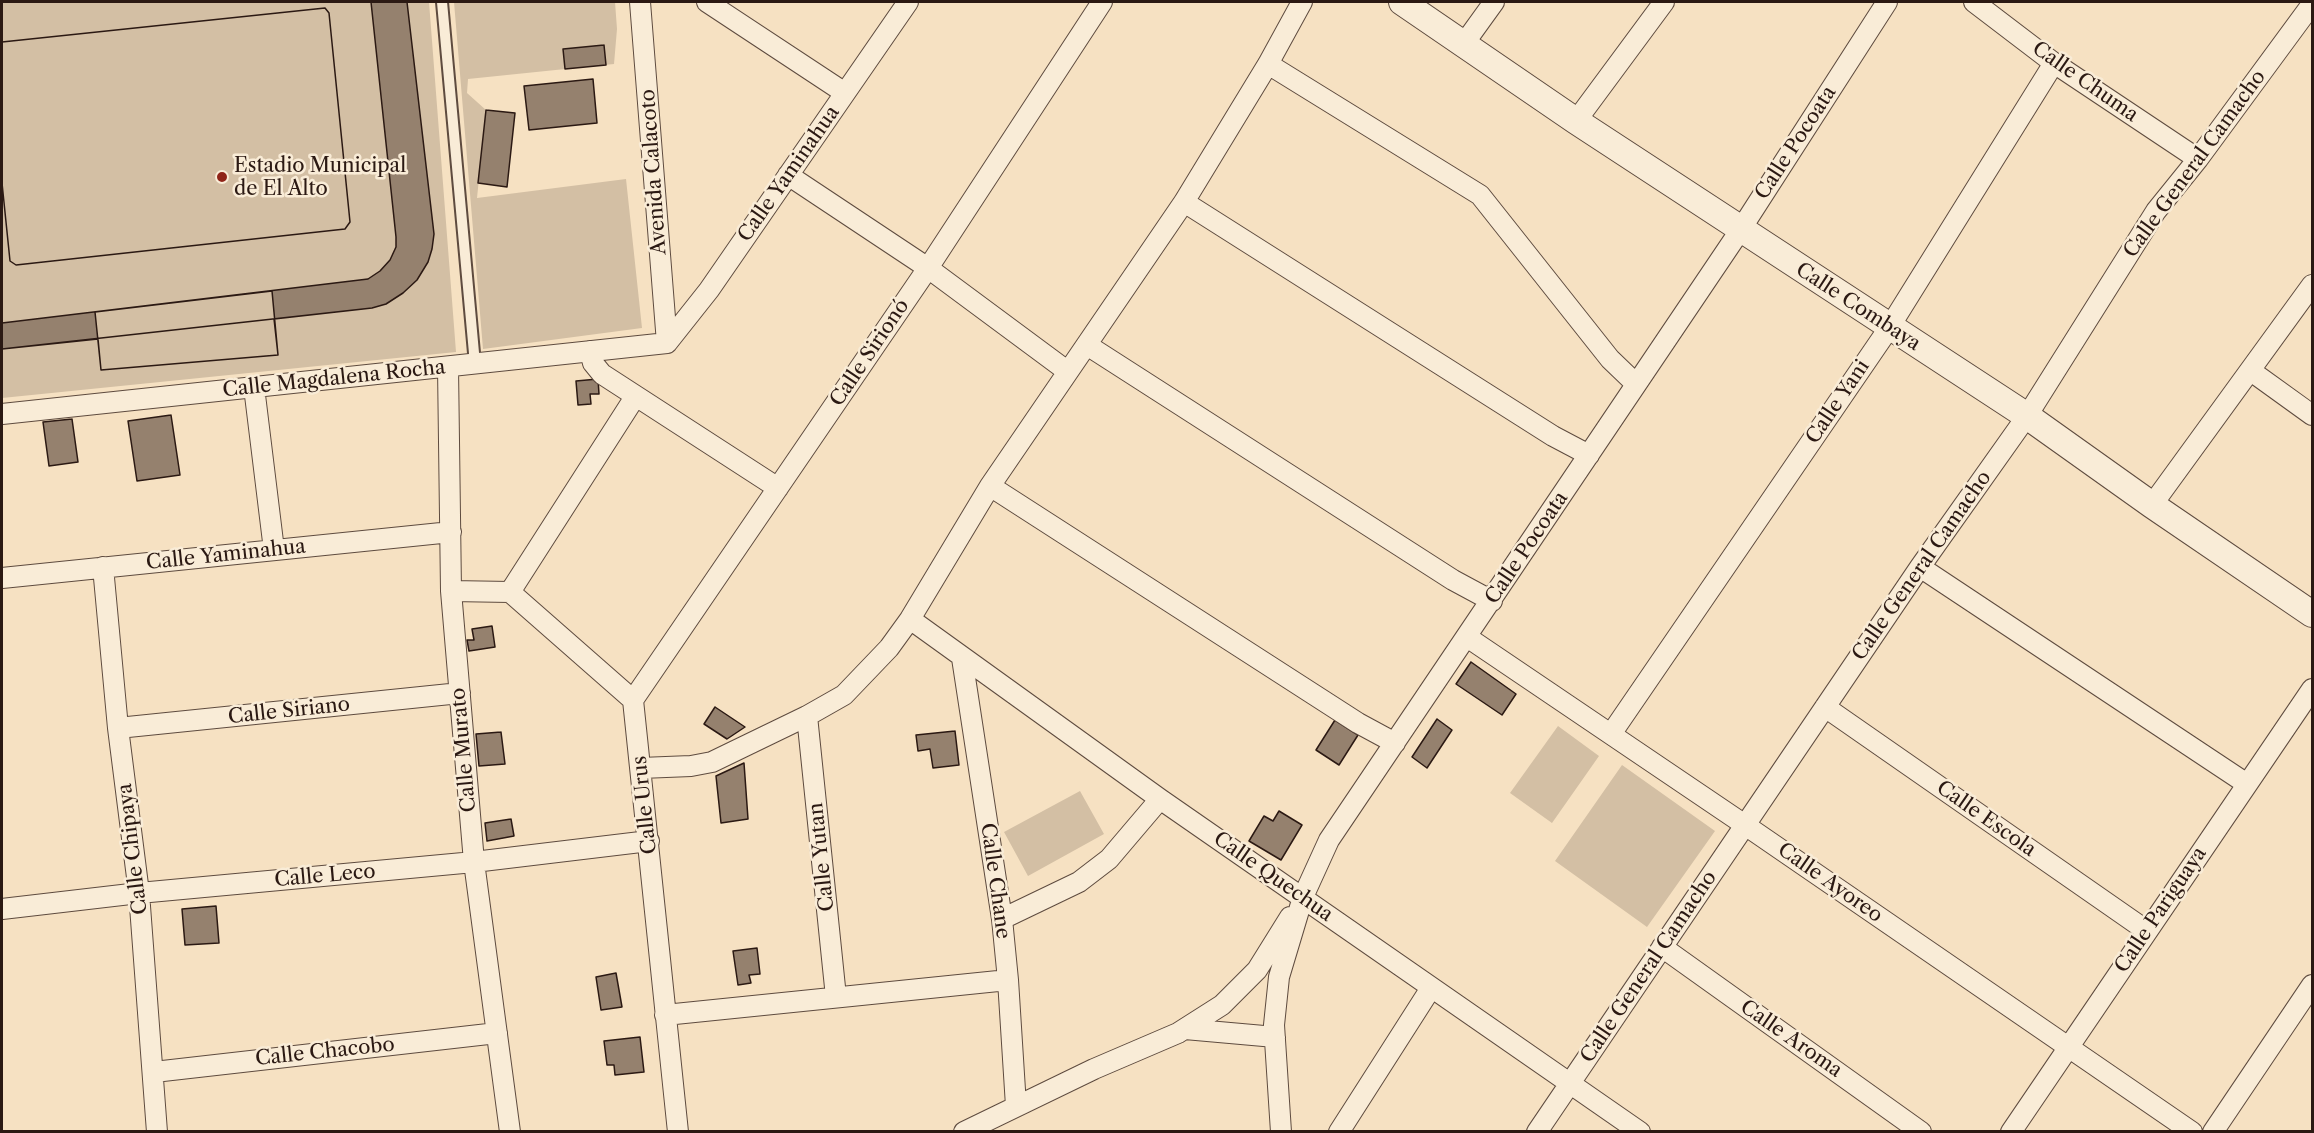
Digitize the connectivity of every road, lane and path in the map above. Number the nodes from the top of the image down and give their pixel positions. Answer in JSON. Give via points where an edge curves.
{"nodes":[{"id":1,"x":442,"y":2,"type":"edge"},
{"id":2,"x":640,"y":2,"type":"edge"},
{"id":3,"x":707,"y":2,"type":"edge"},
{"id":4,"x":908,"y":2,"type":"edge"},
{"id":5,"x":1102,"y":2,"type":"edge"},
{"id":6,"x":1302,"y":2,"type":"edge"},
{"id":7,"x":1402,"y":2,"type":"edge"},
{"id":8,"x":1494,"y":2,"type":"edge"},
{"id":9,"x":1664,"y":2,"type":"edge"},
{"id":10,"x":1887,"y":2,"type":"edge"},
{"id":11,"x":1974,"y":2,"type":"edge"},
{"id":12,"x":2313,"y":4,"type":"edge"},
{"id":13,"x":1463,"y":45,"type":"junction"},
{"id":14,"x":2054,"y":63,"type":"junction"},
{"id":15,"x":1268,"y":64,"type":"junction"},
{"id":16,"x":845,"y":93,"type":"junction"},
{"id":17,"x":1576,"y":122,"type":"junction"},
{"id":18,"x":2198,"y":159,"type":"junction"},
{"id":19,"x":788,"y":175,"type":"junction"},
{"id":20,"x":1184,"y":202,"type":"junction"},
{"id":21,"x":1741,"y":229,"type":"junction"},
{"id":22,"x":928,"y":268,"type":"junction"},
{"id":23,"x":2313,"y":285,"type":"edge"},
{"id":24,"x":1890,"y":328,"type":"junction"},
{"id":25,"x":667,"y":343,"type":"junction"},
{"id":26,"x":1087,"y":345,"type":"junction"},
{"id":27,"x":590,"y":351,"type":"junction"},
{"id":28,"x":475,"y":364,"type":"junction"},
{"id":29,"x":448,"y":367,"type":"junction"},
{"id":30,"x":1067,"y":371,"type":"junction"},
{"id":31,"x":2251,"y":371,"type":"junction"},
{"id":32,"x":1636,"y":384,"type":"junction"},
{"id":33,"x":254,"y":387,"type":"junction"},
{"id":34,"x":635,"y":397,"type":"junction"},
{"id":35,"x":2,"y":414,"type":"edge"},
{"id":36,"x":2313,"y":415,"type":"edge"},
{"id":37,"x":2027,"y":416,"type":"junction"},
{"id":38,"x":1589,"y":455,"type":"junction"},
{"id":39,"x":990,"y":486,"type":"junction"},
{"id":40,"x":778,"y":488,"type":"junction"},
{"id":41,"x":2152,"y":505,"type":"junction"},
{"id":42,"x":451,"y":532,"type":"junction"},
{"id":43,"x":274,"y":550,"type":"junction"},
{"id":44,"x":103,"y":567,"type":"junction"},
{"id":45,"x":1920,"y":567,"type":"junction"},
{"id":46,"x":2,"y":578,"type":"edge"},
{"id":47,"x":451,"y":591,"type":"junction"},
{"id":48,"x":510,"y":592,"type":"junction"},
{"id":49,"x":1492,"y":601,"type":"junction"},
{"id":50,"x":2313,"y":614,"type":"edge"},
{"id":51,"x":910,"y":619,"type":"junction"},
{"id":52,"x":1467,"y":637,"type":"junction"},
{"id":53,"x":962,"y":658,"type":"junction"},
{"id":54,"x":2313,"y":689,"type":"edge"},
{"id":55,"x":460,"y":693,"type":"junction"},
{"id":56,"x":633,"y":700,"type":"junction"},
{"id":57,"x":1825,"y":707,"type":"junction"},
{"id":58,"x":807,"y":716,"type":"junction"},
{"id":59,"x":118,"y":728,"type":"junction"},
{"id":60,"x":1611,"y":734,"type":"junction"},
{"id":61,"x":1395,"y":743,"type":"junction"},
{"id":62,"x":641,"y":768,"type":"junction"},
{"id":63,"x":2247,"y":784,"type":"junction"},
{"id":64,"x":1160,"y":799,"type":"junction"},
{"id":65,"x":1745,"y":825,"type":"junction"},
{"id":66,"x":649,"y":841,"type":"junction"},
{"id":67,"x":474,"y":862,"type":"junction"},
{"id":68,"x":139,"y":893,"type":"junction"},
{"id":69,"x":1303,"y":897,"type":"junction"},
{"id":70,"x":2,"y":909,"type":"edge"},
{"id":71,"x":1002,"y":919,"type":"junction"},
{"id":72,"x":2147,"y":931,"type":"junction"},
{"id":73,"x":1662,"y":947,"type":"junction"},
{"id":74,"x":1008,"y":980,"type":"junction"},
{"id":75,"x":2313,"y":985,"type":"edge"},
{"id":76,"x":1431,"y":988,"type":"junction"},
{"id":77,"x":836,"y":998,"type":"junction"},
{"id":78,"x":665,"y":1015,"type":"junction"},
{"id":79,"x":1185,"y":1029,"type":"junction"},
{"id":80,"x":497,"y":1033,"type":"junction"},
{"id":81,"x":1275,"y":1036,"type":"junction"},
{"id":82,"x":2069,"y":1048,"type":"junction"},
{"id":83,"x":154,"y":1072,"type":"junction"},
{"id":84,"x":1570,"y":1085,"type":"junction"},
{"id":85,"x":1016,"y":1106,"type":"junction"},
{"id":86,"x":157,"y":1131,"type":"edge"},
{"id":87,"x":510,"y":1131,"type":"edge"},
{"id":88,"x":678,"y":1131,"type":"edge"},
{"id":89,"x":964,"y":1131,"type":"edge"},
{"id":90,"x":1281,"y":1131,"type":"edge"},
{"id":91,"x":1339,"y":1131,"type":"edge"},
{"id":92,"x":1537,"y":1131,"type":"edge"},
{"id":93,"x":1640,"y":1131,"type":"edge"},
{"id":94,"x":1921,"y":1131,"type":"edge"},
{"id":95,"x":2011,"y":1131,"type":"edge"},
{"id":96,"x":2192,"y":1131,"type":"edge"},
{"id":97,"x":2213,"y":1131,"type":"edge"}],
"edges":[{"from":1,"to":28,"type":"lane"},
{"from":2,"to":25,"type":"street","name":"Avenida Calacoto"},
{"from":3,"to":16,"type":"street"},
{"from":4,"to":16,"type":"street","name":"Calle Yaminahua"},
{"from":5,"to":22,"type":"street","name":"Calle Sirionó"},
{"from":6,"to":15,"type":"street"},
{"from":7,"to":13,"type":"street","name":"Calle Combaya"},
{"from":8,"to":13,"type":"street"},
{"from":9,"to":17,"type":"street"},
{"from":10,"to":21,"type":"street","name":"Calle Pocoata"},
{"from":11,"to":14,"type":"street","name":"Calle Chuma"},
{"from":12,"to":18,"type":"street","name":"Calle General Camacho"},
{"from":13,"to":17,"type":"street","name":"Calle Combaya"},
{"from":14,"to":18,"type":"street","name":"Calle Chuma"},
{"from":14,"to":24,"type":"street","name":"Calle Yani"},
{"from":15,"to":20,"type":"street"},
{"from":15,"to":32,"type":"street","via":[[1480,195],[1610,359]]},
{"from":16,"to":19,"type":"street","name":"Calle Yaminahua"},
{"from":17,"to":21,"type":"street","name":"Calle Combaya"},
{"from":18,"to":37,"type":"street","name":"Calle General Camacho","via":[[2156,211]]},
{"from":19,"to":22,"type":"street"},
{"from":19,"to":25,"type":"street","name":"Calle Yaminahua","via":[[709,290]]},
{"from":20,"to":26,"type":"street"},
{"from":20,"to":38,"type":"street"},
{"from":21,"to":24,"type":"street","name":"Calle Combaya"},
{"from":21,"to":32,"type":"street","name":"Calle Pocoata"},
{"from":22,"to":30,"type":"street"},
{"from":22,"to":40,"type":"street","name":"Calle Sirionó"},
{"from":23,"to":31,"type":"street"},
{"from":24,"to":37,"type":"street","name":"Calle Combaya"},
{"from":24,"to":60,"type":"street","name":"Calle Yani"},
{"from":25,"to":27,"type":"street","name":"Calle Magdalena Rocha"},
{"from":26,"to":30,"type":"street"},
{"from":26,"to":49,"type":"street"},
{"from":27,"to":28,"type":"street","name":"Calle Magdalena Rocha"},
{"from":27,"to":34,"type":"street","via":[[602,374]]},
{"from":28,"to":29,"type":"street","name":"Calle Magdalena Rocha"},
{"from":29,"to":33,"type":"street","name":"Calle Magdalena Rocha"},
{"from":29,"to":42,"type":"street","name":"Calle Murato"},
{"from":30,"to":39,"type":"street"},
{"from":31,"to":36,"type":"street"},
{"from":31,"to":41,"type":"street"},
{"from":32,"to":38,"type":"street","name":"Calle Pocoata"},
{"from":33,"to":35,"type":"street","name":"Calle Magdalena Rocha"},
{"from":33,"to":43,"type":"street"},
{"from":34,"to":40,"type":"street"},
{"from":34,"to":48,"type":"street"},
{"from":37,"to":41,"type":"street","name":"Calle Combaya"},
{"from":37,"to":45,"type":"street","name":"Calle General Camacho"},
{"from":38,"to":49,"type":"street","name":"Calle Pocoata"},
{"from":39,"to":51,"type":"street"},
{"from":39,"to":61,"type":"street"},
{"from":40,"to":56,"type":"street","name":"Calle Sirionó"},
{"from":41,"to":50,"type":"street","name":"Calle Combaya"},
{"from":42,"to":43,"type":"street","name":"Calle Yaminahua"},
{"from":42,"to":47,"type":"street","name":"Calle Murato"},
{"from":43,"to":44,"type":"street","name":"Calle Yaminahua"},
{"from":44,"to":46,"type":"street","name":"Calle Yaminahua"},
{"from":44,"to":59,"type":"street","name":"Calle Chipaya"},
{"from":45,"to":57,"type":"street","name":"Calle General Camacho"},
{"from":45,"to":63,"type":"street"},
{"from":47,"to":48,"type":"street"},
{"from":47,"to":55,"type":"street","name":"Calle Murato"},
{"from":48,"to":56,"type":"street"},
{"from":49,"to":52,"type":"street","name":"Calle Pocoata"},
{"from":51,"to":53,"type":"street","name":"Calle Quechua"},
{"from":51,"to":58,"type":"street","via":[[889,648],[844,694]]},
{"from":52,"to":60,"type":"street","name":"Calle Ayoreo"},
{"from":52,"to":61,"type":"street","name":"Calle Pocoata"},
{"from":53,"to":64,"type":"street","name":"Calle Quechua"},
{"from":53,"to":71,"type":"street","name":"Calle Chane"},
{"from":54,"to":63,"type":"street","name":"Calle Pariguaya"},
{"from":55,"to":59,"type":"street","name":"Calle Siriano"},
{"from":55,"to":67,"type":"street","name":"Calle Murato"},
{"from":56,"to":62,"type":"street","name":"Calle Urus"},
{"from":57,"to":65,"type":"street","name":"Calle General Camacho"},
{"from":57,"to":72,"type":"street","name":"Calle Escola"},
{"from":58,"to":62,"type":"street","via":[[712,762]]},
{"from":58,"to":77,"type":"street","name":"Calle Yutan"},
{"from":59,"to":68,"type":"street","name":"Calle Chipaya"},
{"from":60,"to":65,"type":"street","name":"Calle Ayoreo"},
{"from":61,"to":69,"type":"street","name":"Calle Pocoata","via":[[1329,840]]},
{"from":62,"to":66,"type":"street","name":"Calle Urus"},
{"from":63,"to":72,"type":"street","name":"Calle Pariguaya"},
{"from":64,"to":69,"type":"street","name":"Calle Quechua"},
{"from":64,"to":71,"type":"street","via":[[1109,859],[1080,882]]},
{"from":65,"to":73,"type":"street","name":"Calle General Camacho"},
{"from":65,"to":82,"type":"street","name":"Calle Ayoreo"},
{"from":66,"to":67,"type":"street","name":"Calle Leco"},
{"from":66,"to":78,"type":"street","name":"Calle Urus"},
{"from":67,"to":68,"type":"street","name":"Calle Leco"},
{"from":67,"to":80,"type":"street","name":"Calle Murato"},
{"from":68,"to":70,"type":"street","name":"Calle Leco"},
{"from":68,"to":83,"type":"street","name":"Calle Chipaya"},
{"from":69,"to":76,"type":"street","name":"Calle Quechua"},
{"from":69,"to":79,"type":"street","via":[[1257,970],[1222,1005]]},
{"from":69,"to":81,"type":"street","name":"Calle Pocoata","via":[[1279,977]]},
{"from":71,"to":74,"type":"street","name":"Calle Chane"},
{"from":72,"to":82,"type":"street","name":"Calle Pariguaya"},
{"from":73,"to":84,"type":"street","name":"Calle General Camacho"},
{"from":73,"to":94,"type":"street","name":"Calle Aroma"},
{"from":74,"to":77,"type":"street"},
{"from":74,"to":85,"type":"street","name":"Calle Chane"},
{"from":75,"to":97,"type":"street"},
{"from":76,"to":84,"type":"street","name":"Calle Quechua"},
{"from":76,"to":91,"type":"street"},
{"from":77,"to":78,"type":"street"},
{"from":78,"to":88,"type":"street","name":"Calle Urus"},
{"from":79,"to":81,"type":"street"},
{"from":79,"to":85,"type":"street"},
{"from":80,"to":83,"type":"street","name":"Calle Chacobo"},
{"from":80,"to":87,"type":"street","name":"Calle Murato"},
{"from":81,"to":90,"type":"street","name":"Calle Pocoata"},
{"from":82,"to":95,"type":"street","name":"Calle Pariguaya"},
{"from":82,"to":96,"type":"street","name":"Calle Ayoreo"},
{"from":83,"to":86,"type":"street","name":"Calle Chipaya"},
{"from":84,"to":92,"type":"street","name":"Calle General Camacho"},
{"from":84,"to":93,"type":"street","name":"Calle Quechua"},
{"from":85,"to":89,"type":"street"}]}
